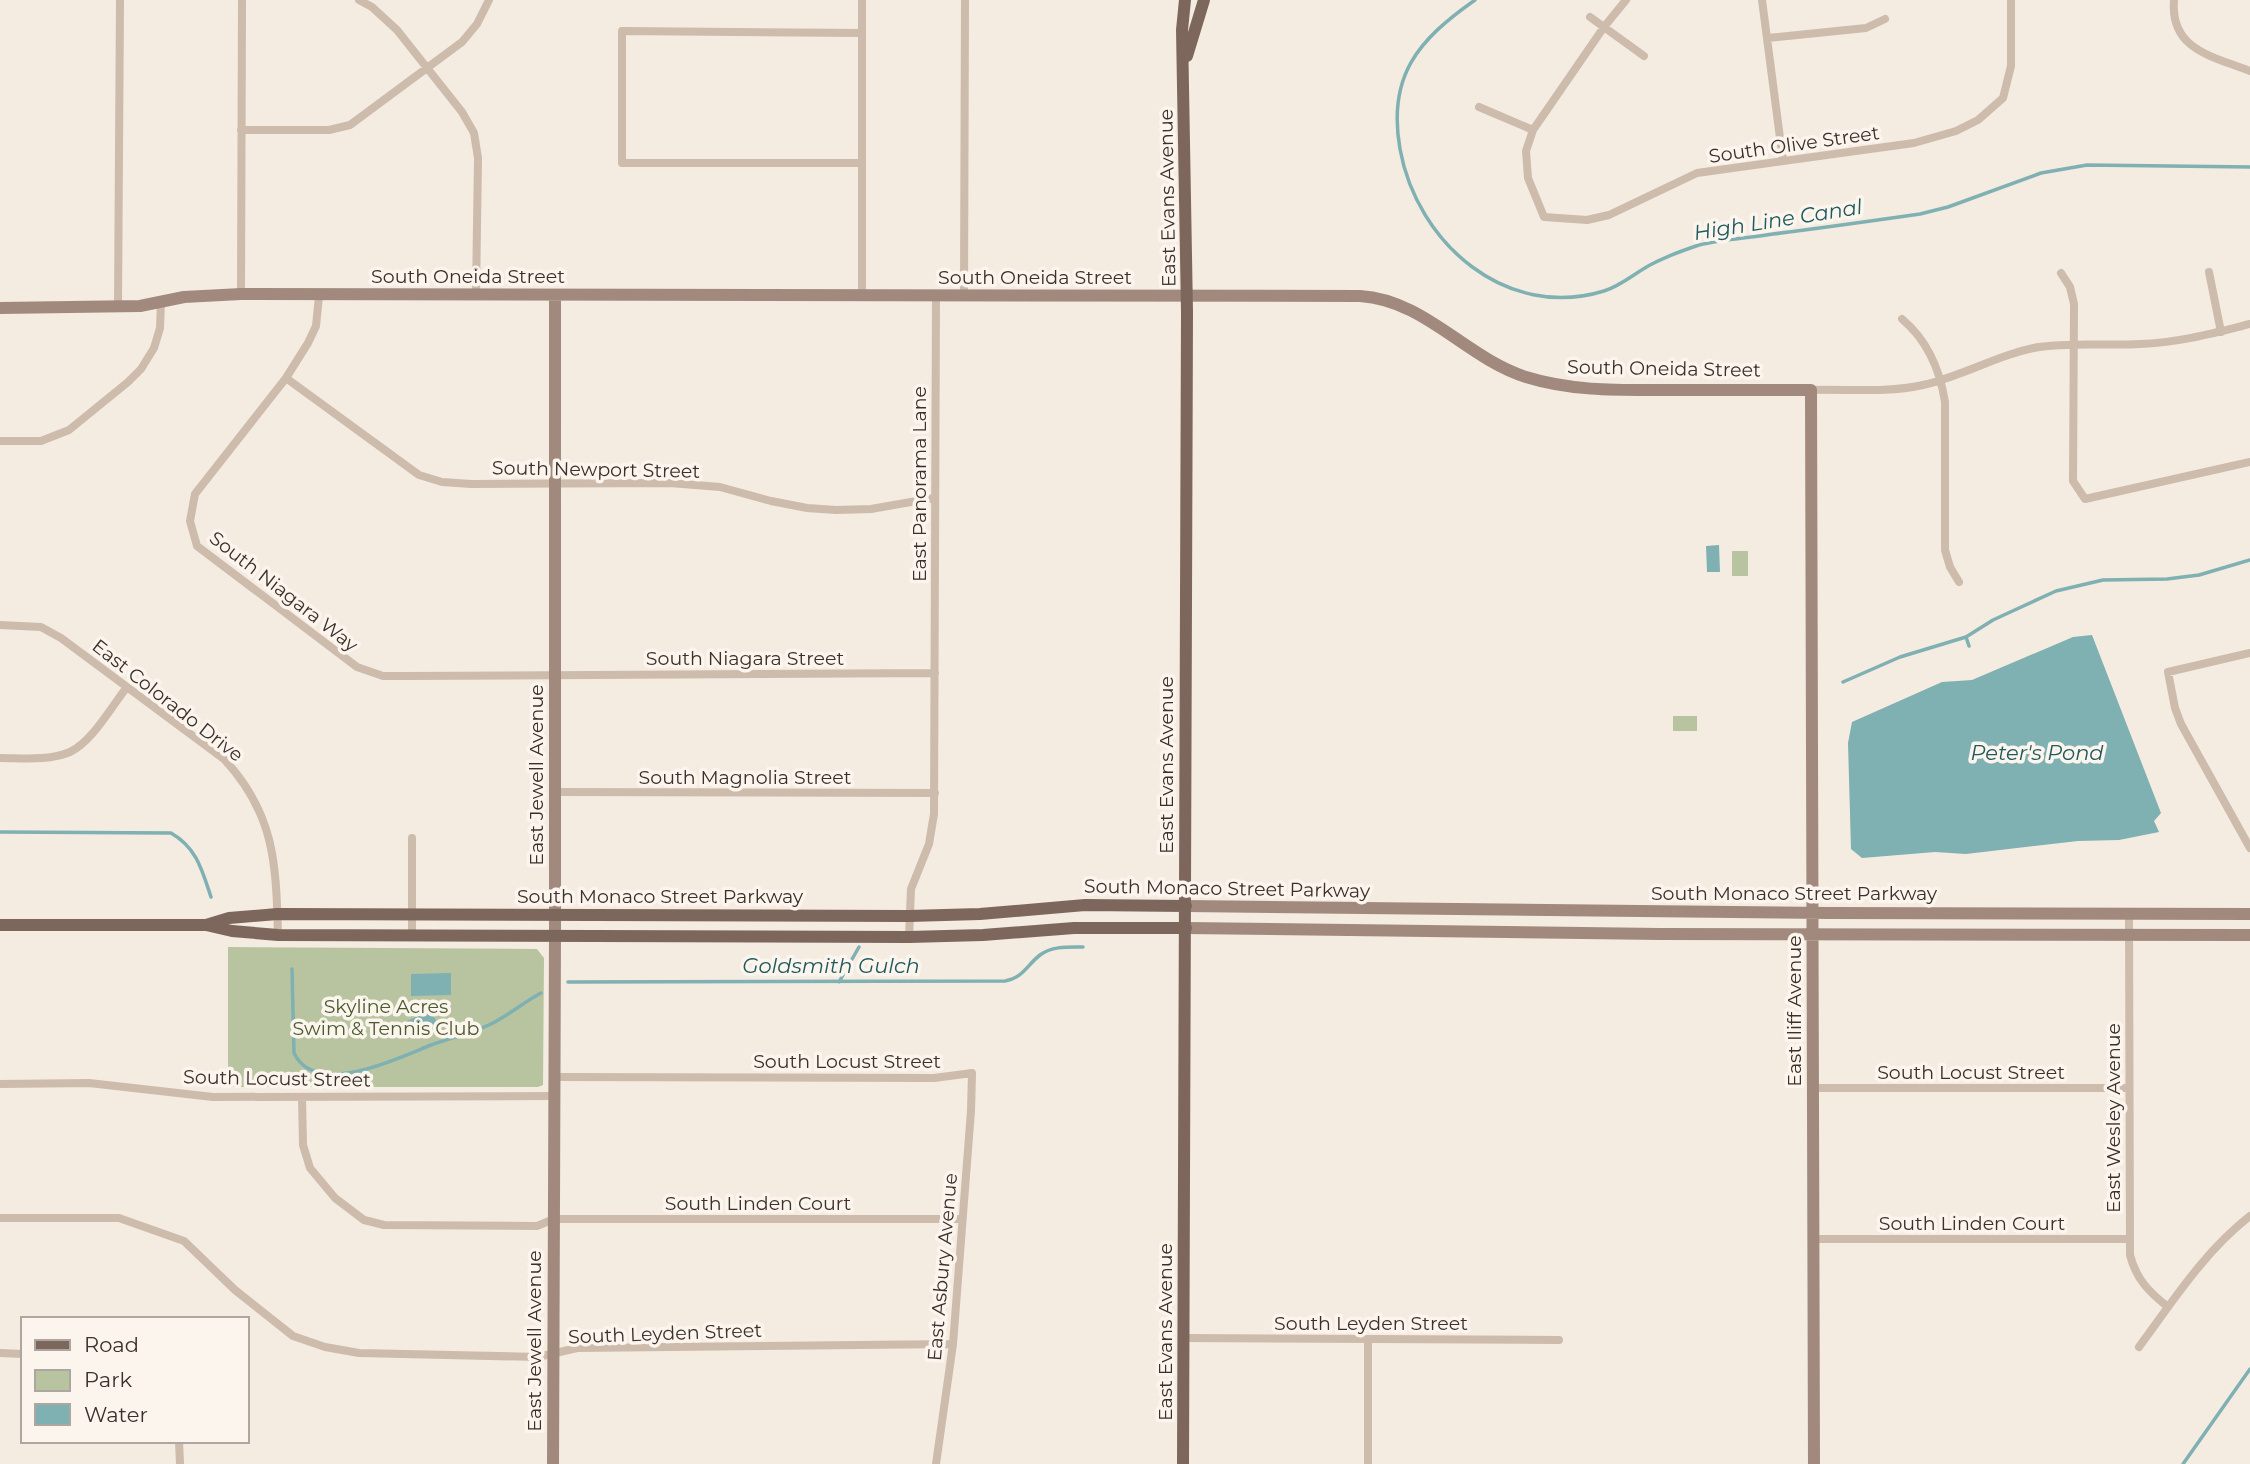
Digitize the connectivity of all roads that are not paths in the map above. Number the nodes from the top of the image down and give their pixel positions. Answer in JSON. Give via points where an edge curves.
{"nodes":[{"id":1,"x":120,"y":0,"type":"edge"},
{"id":2,"x":242,"y":0,"type":"edge"},
{"id":3,"x":359,"y":0,"type":"edge"},
{"id":4,"x":489,"y":0,"type":"edge"},
{"id":5,"x":862,"y":0,"type":"edge"},
{"id":6,"x":964,"y":0,"type":"edge"},
{"id":7,"x":1185,"y":0,"type":"edge"},
{"id":8,"x":1203,"y":0,"type":"edge"},
{"id":9,"x":1626,"y":0,"type":"edge"},
{"id":10,"x":1762,"y":0,"type":"edge"},
{"id":11,"x":2011,"y":0,"type":"edge"},
{"id":12,"x":2174,"y":0,"type":"edge"},
{"id":13,"x":1590,"y":17,"type":"dead end"},
{"id":14,"x":1885,"y":19,"type":"dead end"},
{"id":15,"x":1604,"y":27,"type":"junction"},
{"id":16,"x":862,"y":33,"type":"junction"},
{"id":17,"x":1768,"y":38,"type":"junction"},
{"id":18,"x":1644,"y":56,"type":"dead end"},
{"id":19,"x":1184,"y":66,"type":"junction"},
{"id":20,"x":428,"y":69,"type":"junction"},
{"id":21,"x":2250,"y":71,"type":"edge"},
{"id":22,"x":1479,"y":107,"type":"dead end"},
{"id":23,"x":241,"y":130,"type":"junction"},
{"id":24,"x":1533,"y":130,"type":"junction"},
{"id":25,"x":1783,"y":161,"type":"junction"},
{"id":26,"x":862,"y":163,"type":"junction"},
{"id":27,"x":2209,"y":272,"type":"dead end"},
{"id":28,"x":2061,"y":273,"type":"dead end"},
{"id":29,"x":241,"y":295,"type":"junction"},
{"id":30,"x":476,"y":295,"type":"junction"},
{"id":31,"x":555,"y":295,"type":"junction"},
{"id":32,"x":319,"y":296,"type":"junction"},
{"id":33,"x":862,"y":296,"type":"junction"},
{"id":34,"x":936,"y":296,"type":"junction"},
{"id":35,"x":964,"y":296,"type":"junction"},
{"id":36,"x":1187,"y":296,"type":"junction"},
{"id":37,"x":161,"y":301,"type":"junction"},
{"id":38,"x":118,"y":307,"type":"junction"},
{"id":39,"x":0,"y":308,"type":"edge"},
{"id":40,"x":1902,"y":319,"type":"dead end"},
{"id":41,"x":2250,"y":324,"type":"edge"},
{"id":42,"x":2221,"y":332,"type":"junction"},
{"id":43,"x":2074,"y":346,"type":"junction"},
{"id":44,"x":286,"y":378,"type":"junction"},
{"id":45,"x":1942,"y":380,"type":"junction"},
{"id":46,"x":1811,"y":390,"type":"junction"},
{"id":47,"x":0,"y":441,"type":"edge"},
{"id":48,"x":2250,"y":462,"type":"edge"},
{"id":49,"x":555,"y":484,"type":"junction"},
{"id":50,"x":934,"y":498,"type":"junction"},
{"id":51,"x":1959,"y":582,"type":"dead end"},
{"id":52,"x":0,"y":625,"type":"edge"},
{"id":53,"x":2250,"y":653,"type":"edge"},
{"id":54,"x":935,"y":673,"type":"junction"},
{"id":55,"x":555,"y":675,"type":"junction"},
{"id":56,"x":127,"y":687,"type":"junction"},
{"id":57,"x":0,"y":758,"type":"edge"},
{"id":58,"x":555,"y":792,"type":"junction"},
{"id":59,"x":935,"y":793,"type":"junction"},
{"id":60,"x":412,"y":838,"type":"dead end"},
{"id":61,"x":2250,"y":848,"type":"edge"},
{"id":62,"x":1186,"y":906,"type":"junction"},
{"id":63,"x":1813,"y":913,"type":"junction"},
{"id":64,"x":277,"y":914,"type":"junction"},
{"id":65,"x":412,"y":914,"type":"junction"},
{"id":66,"x":2129,"y":914,"type":"junction"},
{"id":67,"x":2250,"y":914,"type":"edge"},
{"id":68,"x":555,"y":915,"type":"junction"},
{"id":69,"x":909,"y":916,"type":"junction"},
{"id":70,"x":0,"y":925,"type":"edge"},
{"id":71,"x":206,"y":925,"type":"junction"},
{"id":72,"x":1186,"y":928,"type":"junction"},
{"id":73,"x":278,"y":935,"type":"junction"},
{"id":74,"x":1813,"y":935,"type":"junction"},
{"id":75,"x":2129,"y":935,"type":"junction"},
{"id":76,"x":412,"y":936,"type":"junction"},
{"id":77,"x":555,"y":936,"type":"junction"},
{"id":78,"x":2250,"y":936,"type":"edge"},
{"id":79,"x":909,"y":937,"type":"junction"},
{"id":80,"x":972,"y":1073,"type":"joint"},
{"id":81,"x":554,"y":1077,"type":"junction"},
{"id":82,"x":0,"y":1084,"type":"edge"},
{"id":83,"x":1814,"y":1088,"type":"junction"},
{"id":84,"x":2129,"y":1088,"type":"junction"},
{"id":85,"x":554,"y":1096,"type":"junction"},
{"id":86,"x":302,"y":1097,"type":"junction"},
{"id":87,"x":2250,"y":1216,"type":"edge"},
{"id":88,"x":0,"y":1218,"type":"edge"},
{"id":89,"x":554,"y":1219,"type":"junction"},
{"id":90,"x":962,"y":1219,"type":"junction"},
{"id":91,"x":1814,"y":1239,"type":"junction"},
{"id":92,"x":2129,"y":1240,"type":"junction"},
{"id":93,"x":2168,"y":1307,"type":"junction"},
{"id":94,"x":1183,"y":1338,"type":"junction"},
{"id":95,"x":1368,"y":1339,"type":"junction"},
{"id":96,"x":1559,"y":1340,"type":"dead end"},
{"id":97,"x":953,"y":1344,"type":"junction"},
{"id":98,"x":2139,"y":1348,"type":"dead end"},
{"id":99,"x":0,"y":1353,"type":"edge"},
{"id":100,"x":554,"y":1353,"type":"junction"},
{"id":101,"x":21,"y":1354,"type":"edge"},
{"id":102,"x":179,"y":1443,"type":"edge"},
{"id":103,"x":180,"y":1464,"type":"edge"},
{"id":104,"x":552,"y":1464,"type":"edge"},
{"id":105,"x":936,"y":1464,"type":"edge"},
{"id":106,"x":1183,"y":1464,"type":"edge"},
{"id":107,"x":1368,"y":1464,"type":"edge"},
{"id":108,"x":1814,"y":1464,"type":"edge"}],
"edges":[{"from":1,"to":38,"type":"street"},
{"from":2,"to":23,"type":"street"},
{"from":3,"to":20,"type":"street","via":[[397,30]]},
{"from":4,"to":20,"type":"street","via":[[463,42]]},
{"from":5,"to":16,"type":"street"},
{"from":6,"to":35,"type":"street"},
{"from":7,"to":19,"type":"main road","name":"East Evans Avenue"},
{"from":8,"to":19,"type":"main road","name":"East Evans Avenue"},
{"from":9,"to":15,"type":"street"},
{"from":10,"to":17,"type":"street"},
{"from":11,"to":25,"type":"street","name":"South Olive Street","via":[[2011,66],[2003,98],[1978,120],[1933,138]]},
{"from":12,"to":21,"type":"street","via":[[2176,27],[2187,44]]},
{"from":13,"to":15,"type":"street"},
{"from":14,"to":17,"type":"street","via":[[1866,28]]},
{"from":15,"to":18,"type":"street"},
{"from":15,"to":24,"type":"street"},
{"from":16,"to":26,"type":"street"},
{"from":16,"to":26,"type":"street","via":[[622,31],[622,163]]},
{"from":17,"to":25,"type":"street"},
{"from":19,"to":36,"type":"main road","name":"East Evans Avenue"},
{"from":20,"to":23,"type":"street","via":[[350,125],[329,130]]},
{"from":20,"to":30,"type":"street","via":[[474,134],[478,158]]},
{"from":22,"to":24,"type":"street"},
{"from":23,"to":29,"type":"street"},
{"from":24,"to":25,"type":"street","name":"South Olive Street","via":[[1526,152],[1528,178],[1544,217],[1587,220],[1609,215],[1698,173]]},
{"from":26,"to":33,"type":"street"},
{"from":27,"to":42,"type":"street"},
{"from":28,"to":43,"type":"street","via":[[2074,304]]},
{"from":29,"to":32,"type":"street","name":"South Oneida Street"},
{"from":29,"to":37,"type":"street","name":"South Oneida Street"},
{"from":30,"to":31,"type":"street","name":"South Oneida Street"},
{"from":30,"to":32,"type":"street","name":"South Oneida Street"},
{"from":31,"to":33,"type":"street","name":"South Oneida Street"},
{"from":31,"to":49,"type":"street","name":"East Jewell Avenue"},
{"from":32,"to":44,"type":"street","name":"South Niagara Way","via":[[316,326]]},
{"from":33,"to":34,"type":"street","name":"South Oneida Street"},
{"from":34,"to":35,"type":"street","name":"South Oneida Street"},
{"from":34,"to":50,"type":"street","name":"East Panorama Lane"},
{"from":35,"to":36,"type":"street","name":"South Oneida Street"},
{"from":36,"to":46,"type":"street","name":"South Oneida Street","via":[[1381,298],[1414,311],[1500,366],[1564,386]]},
{"from":36,"to":62,"type":"main road","name":"East Evans Avenue"},
{"from":37,"to":38,"type":"street","name":"South Oneida Street"},
{"from":37,"to":47,"type":"street","via":[[154,348],[128,382],[69,430],[41,440]]},
{"from":38,"to":39,"type":"street","name":"South Oneida Street"},
{"from":40,"to":45,"type":"street","via":[[1924,342]]},
{"from":41,"to":42,"type":"street","name":"South Oneida Street"},
{"from":42,"to":43,"type":"street","name":"South Oneida Street","via":[[2178,341]]},
{"from":43,"to":45,"type":"street","name":"South Oneida Street","via":[[2018,352]]},
{"from":43,"to":48,"type":"street","via":[[2073,481],[2085,499]]},
{"from":44,"to":49,"type":"street","name":"South Newport Street","via":[[419,475],[442,482]]},
{"from":44,"to":55,"type":"street","name":"South Niagara Way","via":[[195,494],[190,521],[197,547],[358,667],[383,676]]},
{"from":45,"to":46,"type":"street","name":"South Oneida Street","via":[[1898,389]]},
{"from":45,"to":51,"type":"street","via":[[1945,550]]},
{"from":46,"to":63,"type":"street","name":"East Iliff Avenue"},
{"from":49,"to":50,"type":"street","name":"South Newport Street","via":[[720,487],[807,508],[836,510]]},
{"from":49,"to":55,"type":"street","name":"East Jewell Avenue"},
{"from":50,"to":54,"type":"street","name":"East Panorama Lane"},
{"from":52,"to":56,"type":"street","name":"East Colorado Drive","via":[[41,626]]},
{"from":53,"to":61,"type":"street","via":[[2168,672],[2181,724]]},
{"from":54,"to":55,"type":"street","name":"South Niagara Street"},
{"from":54,"to":59,"type":"street"},
{"from":55,"to":58,"type":"street","name":"East Jewell Avenue"},
{"from":56,"to":57,"type":"street","via":[[87,739],[70,752],[46,758]]},
{"from":56,"to":64,"type":"street","name":"East Colorado Drive","via":[[225,759],[248,787],[271,838]]},
{"from":58,"to":59,"type":"street","name":"South Magnolia Street"},
{"from":58,"to":68,"type":"street","name":"East Jewell Avenue"},
{"from":59,"to":69,"type":"street","via":[[932,831],[914,880]]},
{"from":60,"to":65,"type":"street"},
{"from":62,"to":63,"type":"street","name":"South Monaco Street Parkway"},
{"from":62,"to":69,"type":"main road","name":"South Monaco Street Parkway","via":[[1085,905]]},
{"from":62,"to":72,"type":"main road","name":"East Evans Avenue"},
{"from":63,"to":66,"type":"street","name":"South Monaco Street Parkway"},
{"from":63,"to":74,"type":"street","name":"East Iliff Avenue"},
{"from":64,"to":65,"type":"main road","name":"South Monaco Street Parkway"},
{"from":64,"to":71,"type":"main road","name":"South Monaco Street Parkway"},
{"from":64,"to":73,"type":"street","name":"East Colorado Drive"},
{"from":65,"to":68,"type":"main road","name":"South Monaco Street Parkway"},
{"from":65,"to":76,"type":"street"},
{"from":66,"to":67,"type":"street","name":"South Monaco Street Parkway"},
{"from":66,"to":75,"type":"street","name":"East Wesley Avenue"},
{"from":68,"to":69,"type":"main road","name":"South Monaco Street Parkway"},
{"from":68,"to":77,"type":"street","name":"East Jewell Avenue"},
{"from":69,"to":79,"type":"street"},
{"from":70,"to":71,"type":"main road","name":"South Monaco Street Parkway"},
{"from":71,"to":73,"type":"main road","name":"South Monaco Street Parkway"},
{"from":72,"to":74,"type":"street","name":"South Monaco Street Parkway"},
{"from":72,"to":79,"type":"main road","name":"South Monaco Street Parkway","via":[[1074,928]]},
{"from":72,"to":94,"type":"main road","name":"East Evans Avenue"},
{"from":73,"to":76,"type":"main road","name":"South Monaco Street Parkway"},
{"from":74,"to":75,"type":"street","name":"South Monaco Street Parkway"},
{"from":74,"to":83,"type":"street","name":"East Iliff Avenue"},
{"from":75,"to":78,"type":"street","name":"South Monaco Street Parkway"},
{"from":75,"to":84,"type":"street","name":"East Wesley Avenue"},
{"from":76,"to":77,"type":"main road","name":"South Monaco Street Parkway"},
{"from":77,"to":79,"type":"main road","name":"South Monaco Street Parkway"},
{"from":77,"to":81,"type":"street","name":"East Jewell Avenue"},
{"from":80,"to":81,"type":"street","name":"South Locust Street","via":[[934,1077]]},
{"from":80,"to":90,"type":"street","name":"East Asbury Avenue"},
{"from":81,"to":85,"type":"street","name":"East Jewell Avenue"},
{"from":82,"to":86,"type":"street","name":"South Locust Street","via":[[89,1083],[213,1097]]},
{"from":83,"to":84,"type":"street","name":"South Locust Street"},
{"from":83,"to":91,"type":"street","name":"East Iliff Avenue"},
{"from":84,"to":92,"type":"street","name":"East Wesley Avenue"},
{"from":85,"to":86,"type":"street","name":"South Locust Street"},
{"from":85,"to":89,"type":"street","name":"East Jewell Avenue"},
{"from":86,"to":89,"type":"street","name":"South Linden Court","via":[[303,1145],[310,1168],[335,1198],[364,1220],[384,1225],[537,1226]]},
{"from":87,"to":93,"type":"street","via":[[2205,1258]]},
{"from":88,"to":100,"type":"street","name":"South Leyden Street","via":[[119,1218],[184,1241],[293,1336],[325,1347],[359,1353],[538,1357]]},
{"from":89,"to":90,"type":"street","name":"South Linden Court"},
{"from":89,"to":100,"type":"street","name":"East Jewell Avenue"},
{"from":90,"to":97,"type":"street","name":"East Asbury Avenue"},
{"from":91,"to":92,"type":"street","name":"South Linden Court"},
{"from":91,"to":108,"type":"street","name":"East Iliff Avenue"},
{"from":92,"to":93,"type":"street","name":"East Wesley Avenue","via":[[2138,1276]]},
{"from":93,"to":98,"type":"street"},
{"from":94,"to":95,"type":"street","name":"South Leyden Street"},
{"from":94,"to":106,"type":"main road","name":"East Evans Avenue"},
{"from":95,"to":96,"type":"street","name":"South Leyden Street"},
{"from":95,"to":107,"type":"street"},
{"from":97,"to":100,"type":"street","name":"South Leyden Street","via":[[577,1348]]},
{"from":97,"to":105,"type":"street","name":"East Asbury Avenue"},
{"from":99,"to":101,"type":"street"},
{"from":100,"to":104,"type":"street","name":"East Jewell Avenue"},
{"from":102,"to":103,"type":"street"}]}
